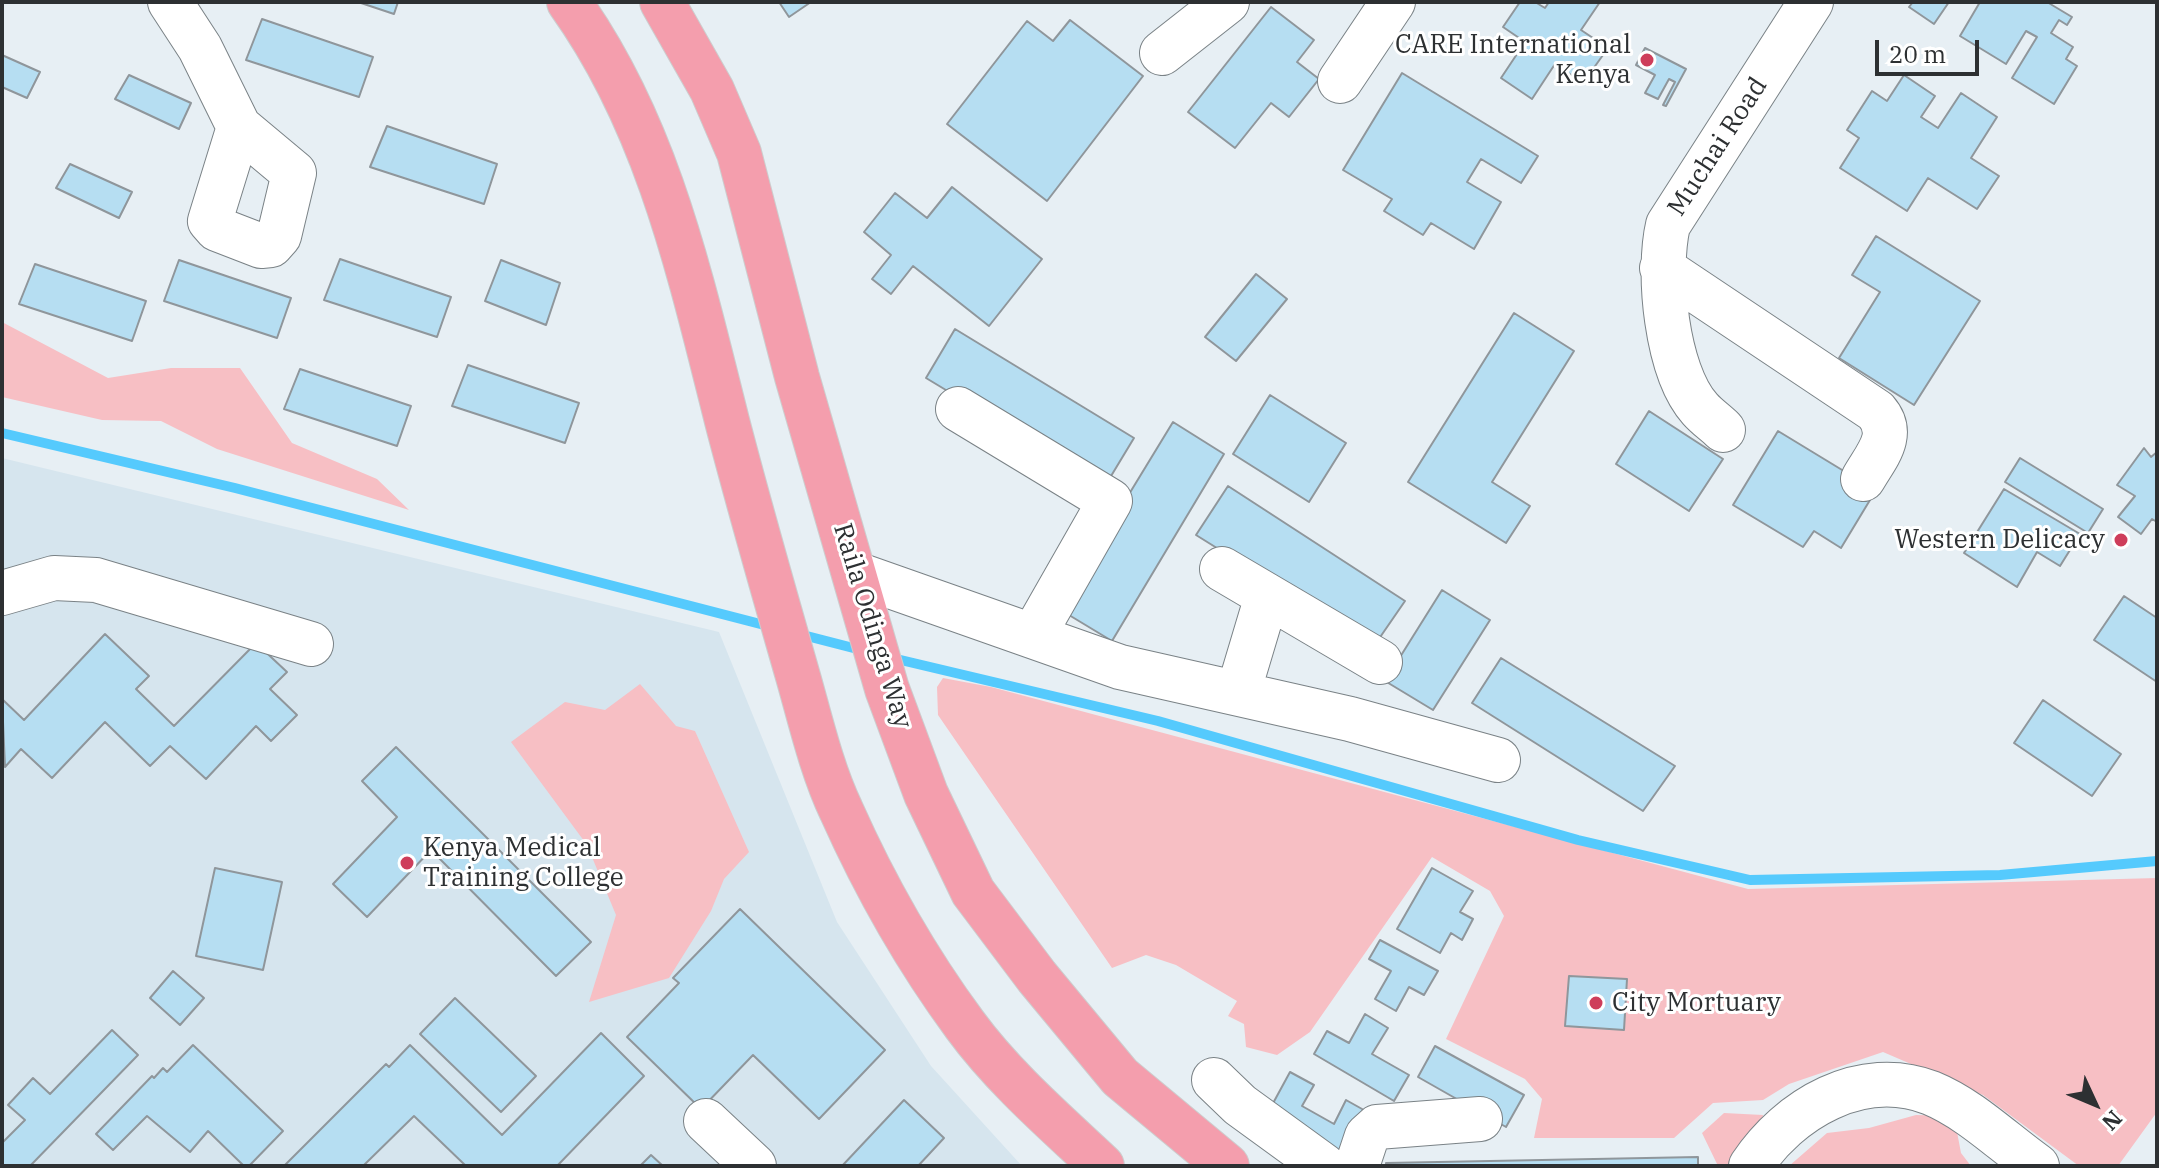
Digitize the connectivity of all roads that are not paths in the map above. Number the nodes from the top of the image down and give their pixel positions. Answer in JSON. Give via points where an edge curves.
{"nodes":[{"id":1,"x":170,"y":2,"type":"edge"},
{"id":2,"x":569,"y":2,"type":"edge"},
{"id":3,"x":662,"y":2,"type":"edge"},
{"id":4,"x":1227,"y":2,"type":"edge"},
{"id":5,"x":1393,"y":2,"type":"edge"},
{"id":6,"x":1811,"y":2,"type":"edge"},
{"id":7,"x":1162,"y":53,"type":"dead end"},
{"id":8,"x":1340,"y":81,"type":"dead end"},
{"id":9,"x":232,"y":112,"type":"dead end"},
{"id":10,"x":1662,"y":268,"type":"junction"},
{"id":11,"x":958,"y":409,"type":"dead end"},
{"id":12,"x":1723,"y":430,"type":"dead end"},
{"id":13,"x":1863,"y":479,"type":"dead end"},
{"id":14,"x":1222,"y":569,"type":"dead end"},
{"id":15,"x":856,"y":574,"type":"junction"},
{"id":16,"x":2,"y":593,"type":"edge"},
{"id":17,"x":1267,"y":596,"type":"junction"},
{"id":18,"x":1033,"y":636,"type":"junction"},
{"id":19,"x":311,"y":644,"type":"dead end"},
{"id":20,"x":1238,"y":693,"type":"junction"},
{"id":21,"x":1350,"y":719,"type":"junction"},
{"id":22,"x":1498,"y":760,"type":"dead end"},
{"id":23,"x":1214,"y":1080,"type":"dead end"},
{"id":24,"x":1480,"y":1119,"type":"dead end"},
{"id":25,"x":706,"y":1121,"type":"dead end"},
{"id":26,"x":754,"y":1166,"type":"edge"},
{"id":27,"x":1102,"y":1166,"type":"edge"},
{"id":28,"x":1227,"y":1166,"type":"edge"},
{"id":29,"x":1324,"y":1166,"type":"edge"},
{"id":30,"x":1357,"y":1166,"type":"edge"},
{"id":31,"x":1751,"y":1166,"type":"edge"},
{"id":32,"x":2037,"y":1166,"type":"edge"}],
"edges":[{"from":1,"to":9,"type":"street"},
{"from":2,"to":27,"type":"main road","via":[[628,102],[662,182],[777,607],[840,809],[903,929],[966,1027]]},
{"from":3,"to":15,"type":"main road","name":"Raila Odinga Way","via":[[712,90],[739,153],[797,377]]},
{"from":4,"to":7,"type":"street"},
{"from":5,"to":8,"type":"street"},
{"from":6,"to":10,"type":"street","name":"Muchai Road","via":[[1668,225]]},
{"from":10,"to":12,"type":"street","name":"Muchai Road","via":[[1661,286],[1684,384],[1699,409]]},
{"from":10,"to":13,"type":"street","via":[[1876,411],[1886,422],[1886,437]]},
{"from":11,"to":18,"type":"street","via":[[1110,501]]},
{"from":14,"to":17,"type":"street"},
{"from":15,"to":18,"type":"street"},
{"from":15,"to":28,"type":"main road","name":"Raila Odinga Way","via":[[884,678],[926,794],[973,892],[1120,1077]]},
{"from":16,"to":19,"type":"street","via":[[54,578],[96,580]]},
{"from":17,"to":20,"type":"street"},
{"from":17,"to":21,"type":"street","via":[[1374,658]]},
{"from":18,"to":20,"type":"street","via":[[1120,667]]},
{"from":20,"to":21,"type":"street"},
{"from":21,"to":22,"type":"street"},
{"from":23,"to":29,"type":"street"},
{"from":24,"to":30,"type":"street","via":[[1377,1127],[1367,1136]]},
{"from":25,"to":26,"type":"street"},
{"from":31,"to":32,"type":"street","via":[[1811,1105],[1868,1087],[1893,1087],[1929,1093],[1964,1111]]}]}
